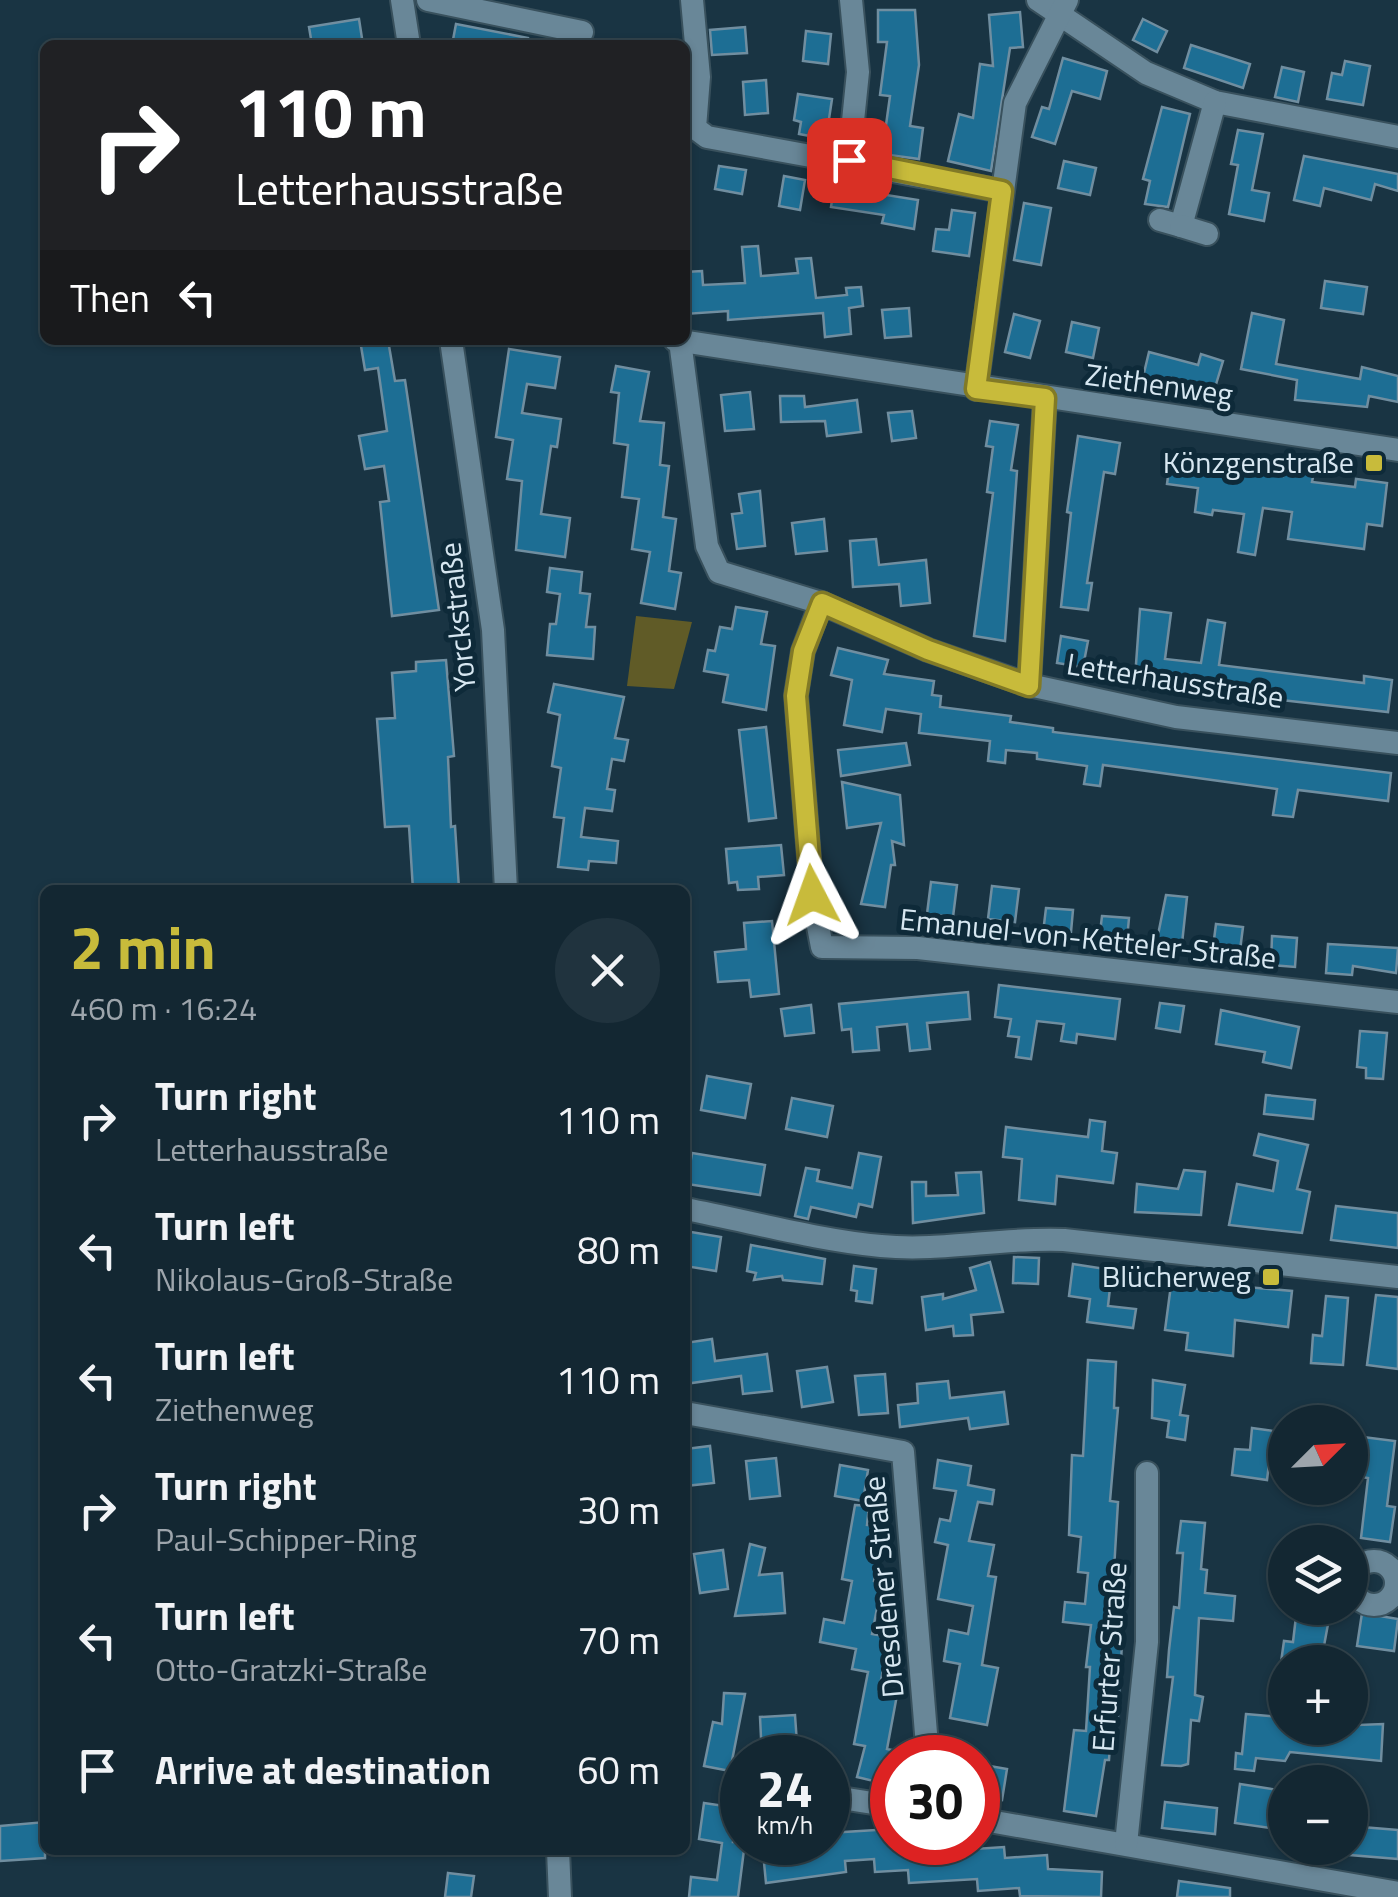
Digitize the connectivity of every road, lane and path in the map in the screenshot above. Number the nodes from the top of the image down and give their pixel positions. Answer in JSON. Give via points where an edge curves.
{"nodes":[{"id":1,"x":402,"y":0,"type":"edge"},
{"id":2,"x":428,"y":0,"type":"edge"},
{"id":3,"x":692,"y":0,"type":"edge"},
{"id":4,"x":852,"y":0,"type":"edge"},
{"id":5,"x":1038,"y":0,"type":"edge"},
{"id":6,"x":1063,"y":9,"type":"edge"},
{"id":7,"x":582,"y":32,"type":"dead end"},
{"id":8,"x":408,"y":40,"type":"edge"},
{"id":9,"x":1215,"y":102,"type":"junction"},
{"id":10,"x":1398,"y":137,"type":"edge"},
{"id":11,"x":849,"y":160,"type":"junction"},
{"id":12,"x":1002,"y":191,"type":"junction"},
{"id":13,"x":1207,"y":234,"type":"dead end"},
{"id":14,"x":690,"y":342,"type":"edge"},
{"id":15,"x":452,"y":345,"type":"edge"},
{"id":16,"x":679,"y":345,"type":"edge"},
{"id":17,"x":976,"y":389,"type":"junction"},
{"id":18,"x":1045,"y":398,"type":"junction"},
{"id":19,"x":1398,"y":450,"type":"edge"},
{"id":20,"x":822,"y":603,"type":"junction"},
{"id":21,"x":1029,"y":686,"type":"junction"},
{"id":22,"x":1398,"y":743,"type":"edge"},
{"id":23,"x":506,"y":885,"type":"edge"},
{"id":24,"x":1398,"y":1002,"type":"edge"},
{"id":25,"x":690,"y":1210,"type":"edge"},
{"id":26,"x":1398,"y":1276,"type":"edge"},
{"id":27,"x":690,"y":1414,"type":"edge"},
{"id":28,"x":1148,"y":1473,"type":"dead end"},
{"id":29,"x":926,"y":1735,"type":"edge"},
{"id":30,"x":1000,"y":1824,"type":"edge"},
{"id":31,"x":1126,"y":1844,"type":"junction"},
{"id":32,"x":558,"y":1855,"type":"edge"},
{"id":33,"x":1398,"y":1893,"type":"edge"},
{"id":34,"x":560,"y":1897,"type":"edge"}],
"edges":[{"from":1,"to":8,"type":"street"},
{"from":2,"to":7,"type":"street"},
{"from":3,"to":11,"type":"street","via":[[699,78],[695,128],[706,137]]},
{"from":4,"to":11,"type":"street","via":[[858,72]]},
{"from":5,"to":6,"type":"street"},
{"from":6,"to":9,"type":"street","via":[[1146,72]]},
{"from":6,"to":12,"type":"street","via":[[1015,104]]},
{"from":9,"to":10,"type":"street"},
{"from":9,"to":13,"type":"street","via":[[1171,223]]},
{"from":11,"to":12,"type":"street"},
{"from":12,"to":17,"type":"street"},
{"from":14,"to":17,"type":"street","name":"Ziethenweg"},
{"from":15,"to":23,"type":"street","name":"Yorckstraße","via":[[493,630]]},
{"from":16,"to":20,"type":"street","name":"Letterhausstraße","via":[[712,560],[719,572]]},
{"from":17,"to":18,"type":"street","name":"Ziethenweg"},
{"from":18,"to":19,"type":"street","name":"Ziethenweg"},
{"from":18,"to":21,"type":"street"},
{"from":20,"to":21,"type":"street","name":"Letterhausstraße"},
{"from":20,"to":24,"type":"street","name":"Emanuel-von-Ketteler-Straße","via":[[803,651],[796,696],[822,948],[918,948]]},
{"from":21,"to":22,"type":"street","name":"Letterhausstraße","via":[[1176,717]]},
{"from":25,"to":26,"type":"street","via":[[880,1246],[935,1248],[1016,1237]]},
{"from":27,"to":29,"type":"street","name":"Dresdener Straße","via":[[903,1452]]},
{"from":28,"to":31,"type":"street","name":"Erfurter Straße","via":[[1146,1642]]},
{"from":30,"to":31,"type":"street"},
{"from":31,"to":33,"type":"street"},
{"from":32,"to":34,"type":"street"}]}
